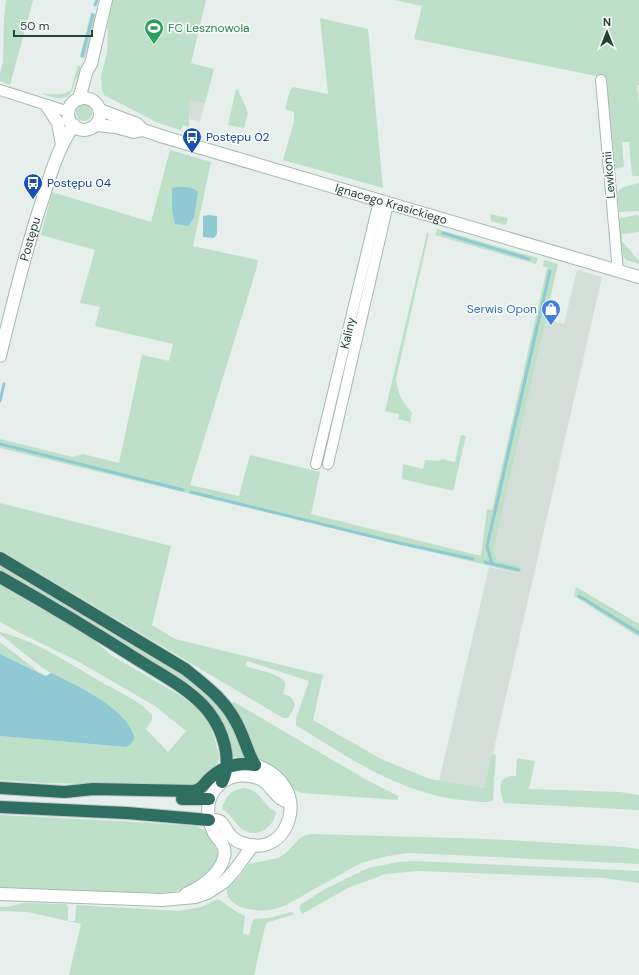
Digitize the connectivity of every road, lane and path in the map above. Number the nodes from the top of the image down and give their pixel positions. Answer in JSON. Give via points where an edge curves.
{"nodes":[{"id":1,"x":106,"y":0,"type":"edge"},
{"id":2,"x":91,"y":64,"type":"junction"},
{"id":3,"x":601,"y":80,"type":"dead end"},
{"id":4,"x":0,"y":90,"type":"edge"},
{"id":5,"x":80,"y":99,"type":"junction"},
{"id":6,"x":47,"y":106,"type":"junction"},
{"id":7,"x":97,"y":106,"type":"junction"},
{"id":8,"x":69,"y":112,"type":"junction"},
{"id":9,"x":96,"y":125,"type":"junction"},
{"id":10,"x":74,"y":126,"type":"junction"},
{"id":11,"x":143,"y":130,"type":"junction"},
{"id":12,"x":62,"y":145,"type":"junction"},
{"id":13,"x":383,"y":202,"type":"junction"},
{"id":14,"x":618,"y":271,"type":"junction"},
{"id":15,"x":639,"y":277,"type":"edge"},
{"id":16,"x":0,"y":356,"type":"edge"},
{"id":17,"x":316,"y":464,"type":"dead end"},
{"id":18,"x":328,"y":464,"type":"dead end"},
{"id":19,"x":0,"y":558,"type":"edge"},
{"id":20,"x":0,"y":576,"type":"edge"},
{"id":21,"x":255,"y":765,"type":"junction"},
{"id":22,"x":227,"y":767,"type":"junction"},
{"id":23,"x":222,"y":782,"type":"junction"},
{"id":24,"x":0,"y":788,"type":"edge"},
{"id":25,"x":65,"y":792,"type":"junction"},
{"id":26,"x":209,"y":799,"type":"junction"},
{"id":27,"x":289,"y":802,"type":"junction"},
{"id":28,"x":0,"y":807,"type":"edge"},
{"id":29,"x":209,"y":820,"type":"junction"},
{"id":30,"x":253,"y":845,"type":"junction"},
{"id":31,"x":0,"y":894,"type":"edge"},
{"id":32,"x":178,"y":898,"type":"junction"}],
"edges":[{"from":1,"to":2,"type":"street"},
{"from":2,"to":5,"type":"street","via":[[87,70]]},
{"from":2,"to":7,"type":"street","via":[[94,72],[91,89]]},
{"from":3,"to":14,"type":"street","name":"Lewkonii"},
{"from":4,"to":6,"type":"street"},
{"from":5,"to":7,"type":"street","via":[[87,99]]},
{"from":5,"to":8,"type":"street","via":[[73,104]]},
{"from":6,"to":8,"type":"street"},
{"from":6,"to":12,"type":"street","via":[[58,123]]},
{"from":7,"to":9,"type":"street","via":[[100,118]]},
{"from":7,"to":11,"type":"street","name":"Ignacego Krasickiego","via":[[136,124]]},
{"from":8,"to":10,"type":"street"},
{"from":9,"to":10,"type":"street","via":[[83,130]]},
{"from":9,"to":11,"type":"street","name":"Ignacego Krasickiego","via":[[134,132]]},
{"from":10,"to":12,"type":"street","name":"Postępu"},
{"from":11,"to":13,"type":"street","name":"Ignacego Krasickiego"},
{"from":12,"to":16,"type":"street","name":"Postępu","via":[[21,270]]},
{"from":13,"to":14,"type":"street","name":"Ignacego Krasickiego"},
{"from":13,"to":17,"type":"street","name":"Kaliny"},
{"from":13,"to":18,"type":"street","name":"Kaliny"},
{"from":14,"to":15,"type":"street","name":"Ignacego Krasickiego"},
{"from":19,"to":21,"type":"highway","via":[[185,669],[210,689],[233,716]]},
{"from":20,"to":22,"type":"highway","via":[[98,634],[190,694],[209,712],[216,723],[222,736]]},
{"from":21,"to":22,"type":"highway"},
{"from":21,"to":27,"type":"street","via":[[267,770],[280,781]]},
{"from":22,"to":23,"type":"highway"},
{"from":22,"to":25,"type":"highway","via":[[215,774],[201,788],[193,791]]},
{"from":23,"to":26,"type":"street"},
{"from":23,"to":27,"type":"street","via":[[237,776],[255,777],[266,782],[281,800]]},
{"from":24,"to":25,"type":"highway"},
{"from":25,"to":26,"type":"highway","via":[[86,796]]},
{"from":26,"to":29,"type":"street"},
{"from":27,"to":30,"type":"street","via":[[289,822],[283,832],[269,843]]},
{"from":28,"to":29,"type":"highway"},
{"from":29,"to":30,"type":"street","via":[[221,822],[233,838]]},
{"from":29,"to":32,"type":"street","via":[[213,832],[224,845],[224,856],[216,873],[202,885]]},
{"from":30,"to":32,"type":"street","via":[[224,882],[201,895]]},
{"from":31,"to":32,"type":"street","via":[[142,900]]}]}
